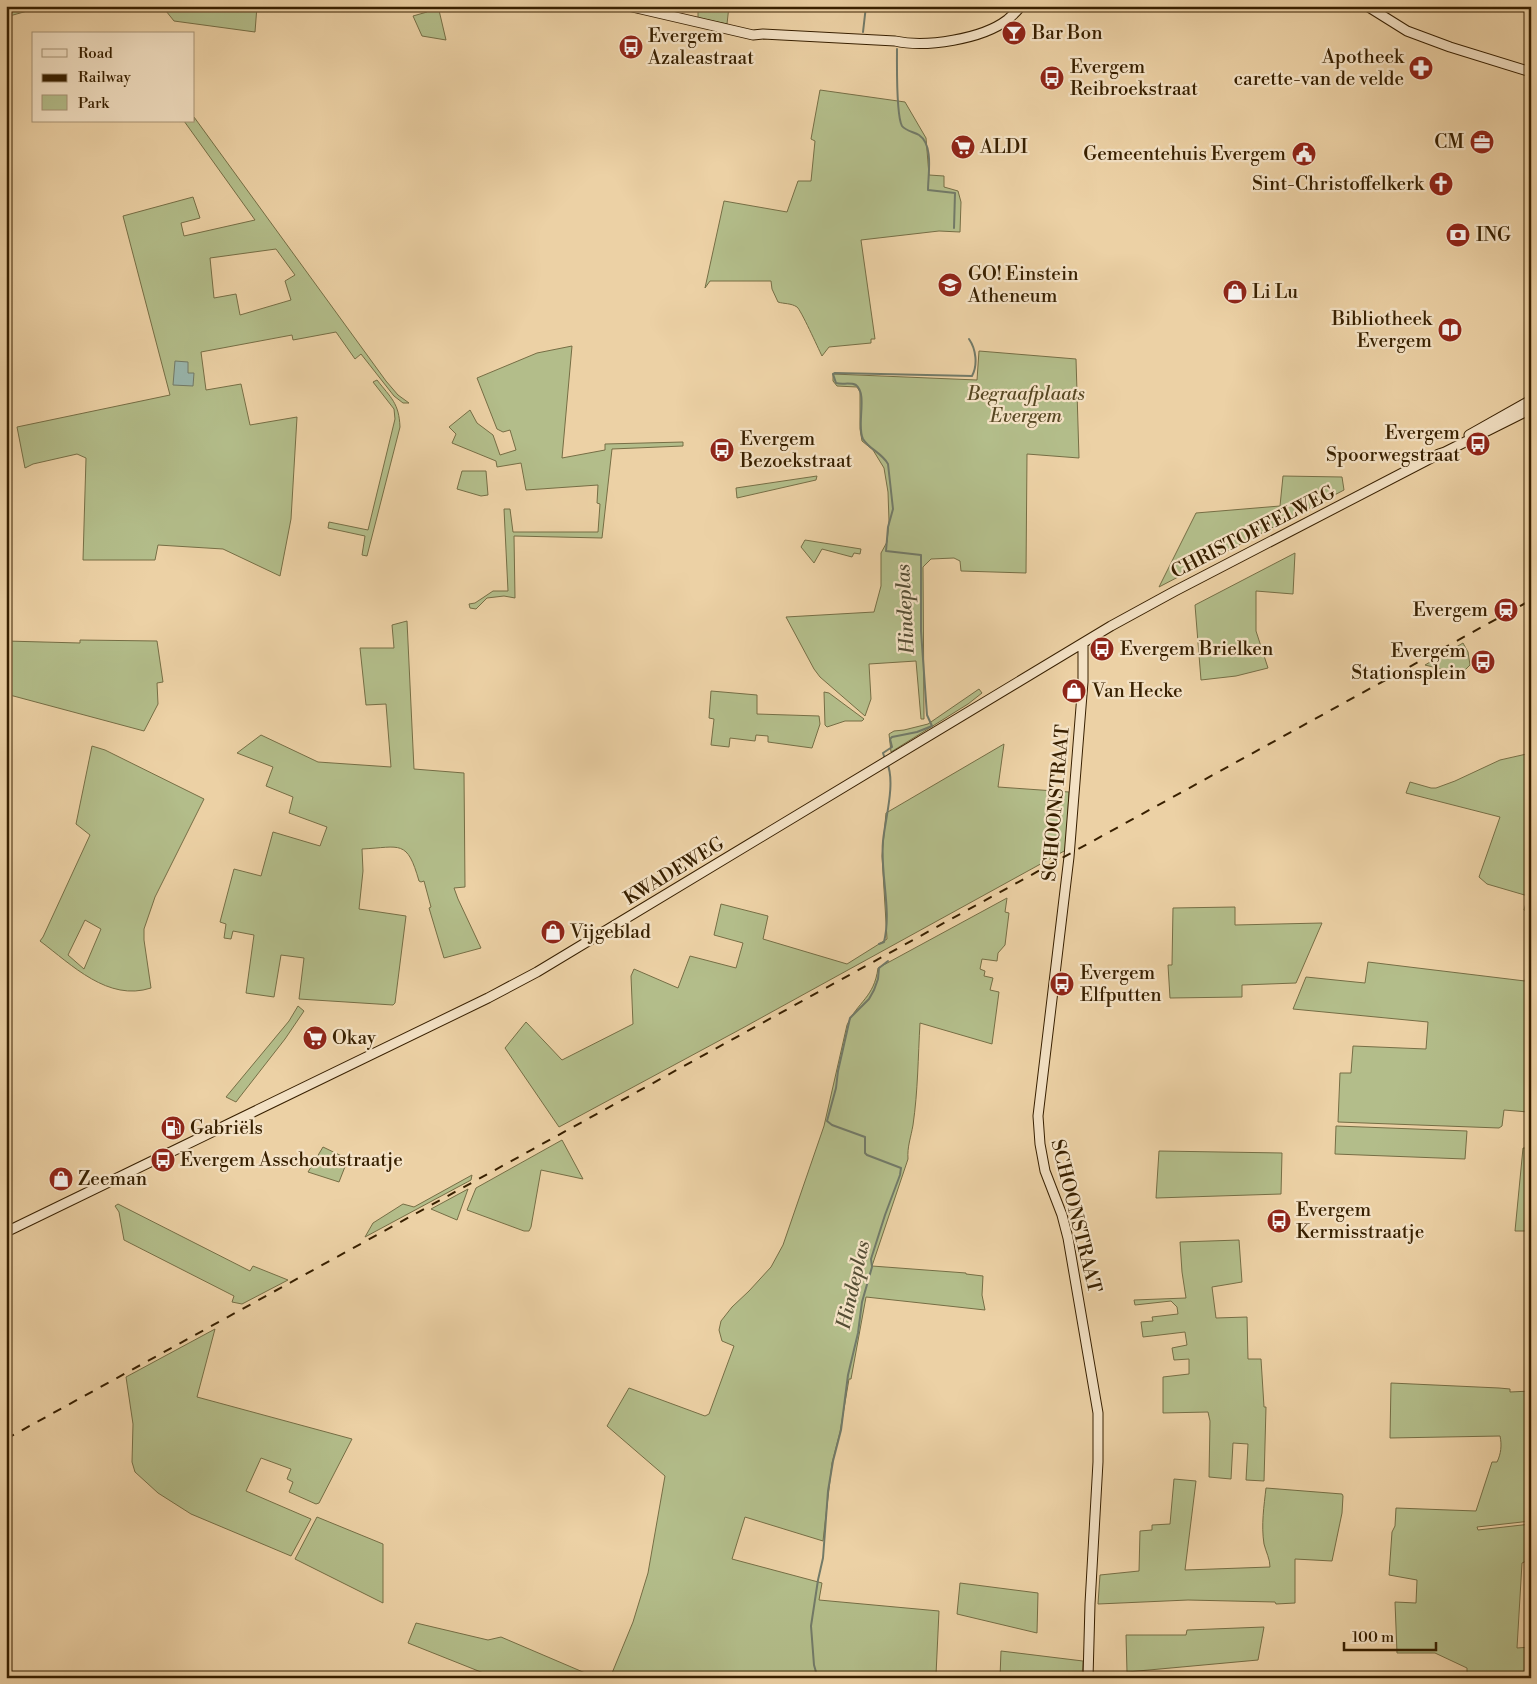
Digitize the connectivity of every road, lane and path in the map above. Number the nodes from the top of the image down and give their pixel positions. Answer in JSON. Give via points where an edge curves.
{"nodes":[{"id":1,"x":628,"y":6,"type":"edge"},
{"id":2,"x":1021,"y":6,"type":"edge"},
{"id":3,"x":1367,"y":6,"type":"edge"},
{"id":4,"x":1531,"y":72,"type":"edge"},
{"id":5,"x":1531,"y":400,"type":"edge"},
{"id":6,"x":1531,"y":409,"type":"edge"},
{"id":7,"x":1439,"y":454,"type":"junction"},
{"id":8,"x":1083,"y":643,"type":"junction"},
{"id":9,"x":6,"y":1232,"type":"edge"},
{"id":10,"x":1088,"y":1678,"type":"edge"}],
"edges":[{"from":1,"to":2,"type":"main road","via":[[753,35],[933,43],[976,35],[1007,20]]},
{"from":3,"to":4,"type":"main road","via":[[1407,30],[1443,45]]},
{"from":5,"to":7,"type":"main road","name":"CHRISTOFFELWEG"},
{"from":6,"to":7,"type":"main road","name":"CHRISTOFFELWEG"},
{"from":7,"to":8,"type":"main road","name":"CHRISTOFFELWEG","via":[[1175,591]]},
{"from":8,"to":9,"type":"main road","name":"KWADEWEG","via":[[549,965],[488,998]]},
{"from":8,"to":10,"type":"main road","name":"SCHOONSTRAAT","via":[[1083,682],[1069,857],[1038,1116],[1045,1171],[1070,1246],[1097,1397],[1098,1462]]}]}
